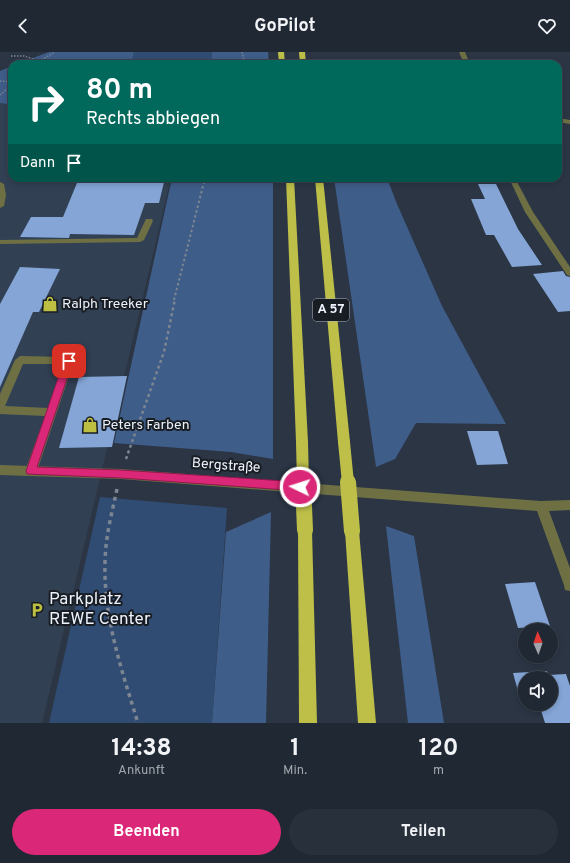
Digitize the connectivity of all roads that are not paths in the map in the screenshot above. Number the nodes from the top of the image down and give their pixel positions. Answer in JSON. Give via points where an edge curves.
{"nodes":[{"id":1,"x":290,"y":182,"type":"edge"},
{"id":2,"x":318,"y":182,"type":"edge"},
{"id":3,"x":514,"y":182,"type":"edge"},
{"id":4,"x":0,"y":184,"type":"edge"},
{"id":5,"x":0,"y":206,"type":"edge"},
{"id":6,"x":149,"y":221,"type":"dead end"},
{"id":7,"x":0,"y":242,"type":"edge"},
{"id":8,"x":570,"y":273,"type":"edge"},
{"id":9,"x":0,"y":406,"type":"edge"},
{"id":10,"x":0,"y":410,"type":"edge"},
{"id":11,"x":50,"y":412,"type":"junction"},
{"id":12,"x":0,"y":470,"type":"edge"},
{"id":13,"x":31,"y":471,"type":"junction"},
{"id":14,"x":570,"y":505,"type":"edge"},
{"id":15,"x":541,"y":506,"type":"junction"},
{"id":16,"x":570,"y":585,"type":"edge"},
{"id":17,"x":308,"y":723,"type":"edge"},
{"id":18,"x":367,"y":723,"type":"edge"}],
"edges":[{"from":1,"to":17,"type":"highway","number":"A 57","bridge":true,"via":[[305,530]]},
{"from":2,"to":18,"type":"highway","number":"A 57","bridge":true,"via":[[352,531]]},
{"from":3,"to":8,"type":"street","via":[[529,212]]},
{"from":4,"to":5,"type":"street"},
{"from":6,"to":7,"type":"street","via":[[140,240]]},
{"from":9,"to":11,"type":"street","via":[[20,360],[69,361]]},
{"from":10,"to":11,"type":"street"},
{"from":11,"to":13,"type":"street"},
{"from":12,"to":13,"type":"street","name":"Bergstraße"},
{"from":13,"to":15,"type":"street","name":"Bergstraße","via":[[121,474]]},
{"from":14,"to":15,"type":"street","name":"Bergstraße"},
{"from":15,"to":16,"type":"street"}]}
